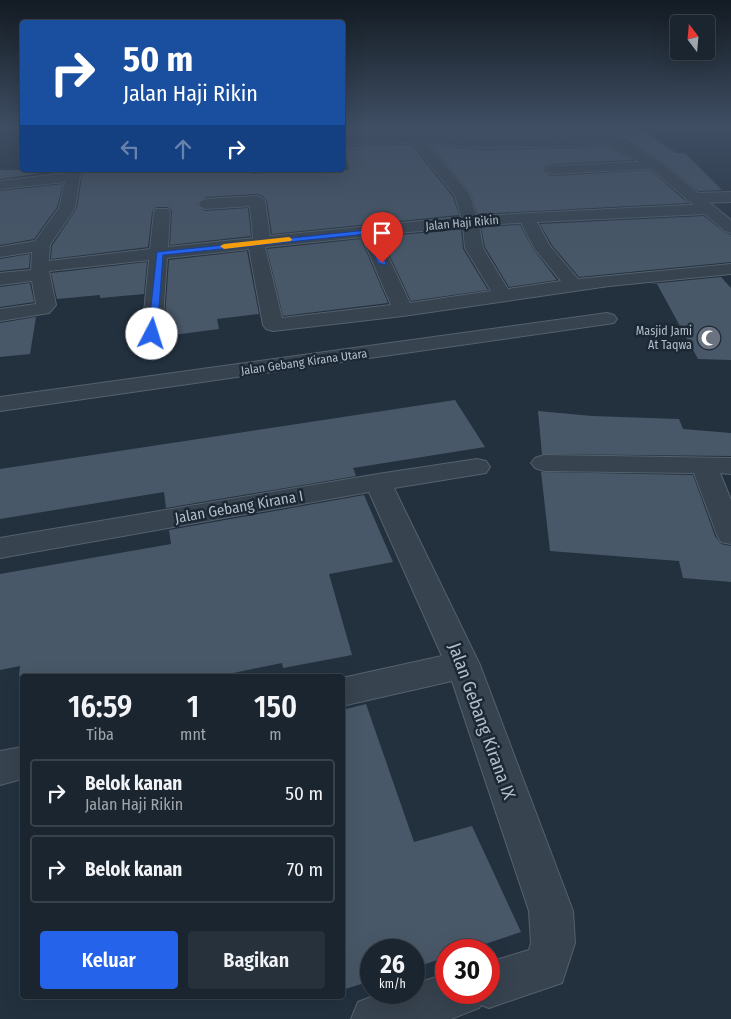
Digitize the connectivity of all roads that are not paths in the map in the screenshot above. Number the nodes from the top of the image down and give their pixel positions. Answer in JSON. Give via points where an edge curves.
{"nodes":[{"id":1,"x":445,"y":173,"type":"edge"},
{"id":2,"x":664,"y":173,"type":"edge"},
{"id":3,"x":74,"y":174,"type":"edge"},
{"id":4,"x":0,"y":185,"type":"edge"},
{"id":5,"x":731,"y":197,"type":"edge"},
{"id":6,"x":693,"y":198,"type":"junction"},
{"id":7,"x":206,"y":204,"type":"dead end"},
{"id":8,"x":706,"y":209,"type":"junction"},
{"id":9,"x":162,"y":212,"type":"dead end"},
{"id":10,"x":527,"y":219,"type":"junction"},
{"id":11,"x":470,"y":221,"type":"junction"},
{"id":12,"x":731,"y":228,"type":"edge"},
{"id":13,"x":368,"y":232,"type":"junction"},
{"id":14,"x":259,"y":242,"type":"junction"},
{"id":15,"x":41,"y":245,"type":"junction"},
{"id":16,"x":0,"y":252,"type":"edge"},
{"id":17,"x":160,"y":253,"type":"junction"},
{"id":18,"x":731,"y":269,"type":"edge"},
{"id":19,"x":40,"y":271,"type":"junction"},
{"id":20,"x":0,"y":279,"type":"edge"},
{"id":21,"x":574,"y":286,"type":"junction"},
{"id":22,"x":503,"y":296,"type":"junction"},
{"id":23,"x":403,"y":310,"type":"junction"},
{"id":24,"x":0,"y":315,"type":"edge"},
{"id":25,"x":607,"y":319,"type":"dead end"},
{"id":26,"x":155,"y":337,"type":"dead end"},
{"id":27,"x":0,"y":404,"type":"edge"},
{"id":28,"x":544,"y":463,"type":"dead end"},
{"id":29,"x":704,"y":465,"type":"junction"},
{"id":30,"x":731,"y":466,"type":"edge"},
{"id":31,"x":478,"y":467,"type":"dead end"},
{"id":32,"x":378,"y":482,"type":"junction"},
{"id":33,"x":731,"y":535,"type":"edge"},
{"id":34,"x":0,"y":548,"type":"edge"},
{"id":35,"x":464,"y":664,"type":"junction"},
{"id":36,"x":345,"y":691,"type":"edge"},
{"id":37,"x":20,"y":763,"type":"edge"},
{"id":38,"x":0,"y":768,"type":"edge"},
{"id":39,"x":500,"y":982,"type":"edge"},
{"id":40,"x":435,"y":1001,"type":"edge"},
{"id":41,"x":375,"y":1019,"type":"edge"}],
"edges":[{"from":1,"to":11,"type":"street","via":[[466,204]]},
{"from":2,"to":6,"type":"street"},
{"from":3,"to":4,"type":"street"},
{"from":3,"to":15,"type":"street","via":[[67,208]]},
{"from":5,"to":6,"type":"street"},
{"from":6,"to":8,"type":"street"},
{"from":7,"to":14,"type":"street","via":[[257,201]]},
{"from":8,"to":10,"type":"street","name":"Jalan Haji Rikin"},
{"from":8,"to":12,"type":"street"},
{"from":9,"to":17,"type":"street"},
{"from":10,"to":11,"type":"street","name":"Jalan Haji Rikin"},
{"from":10,"to":21,"type":"street","via":[[543,248]]},
{"from":11,"to":13,"type":"street","name":"Jalan Haji Rikin"},
{"from":11,"to":22,"type":"street","via":[[474,248]]},
{"from":13,"to":14,"type":"street","name":"Jalan Haji Rikin"},
{"from":13,"to":23,"type":"street"},
{"from":14,"to":17,"type":"street","name":"Jalan Haji Rikin"},
{"from":14,"to":23,"type":"street","via":[[273,325]]},
{"from":15,"to":16,"type":"street"},
{"from":15,"to":19,"type":"street"},
{"from":17,"to":19,"type":"street","name":"Jalan Haji Rikin"},
{"from":17,"to":26,"type":"street","via":[[152,334]]},
{"from":18,"to":21,"type":"street"},
{"from":19,"to":20,"type":"street","name":"Jalan Haji Rikin"},
{"from":19,"to":24,"type":"street","via":[[45,307]]},
{"from":21,"to":22,"type":"street"},
{"from":22,"to":23,"type":"street"},
{"from":25,"to":27,"type":"street","name":"Jalan Gebang Kirana Utara"},
{"from":28,"to":29,"type":"street"},
{"from":29,"to":30,"type":"street"},
{"from":29,"to":33,"type":"street"},
{"from":31,"to":32,"type":"street","name":"Jalan Gebang Kirana I"},
{"from":32,"to":34,"type":"street","name":"Jalan Gebang Kirana I"},
{"from":32,"to":35,"type":"street","name":"Jalan Gebang Kirana IX"},
{"from":35,"to":36,"type":"street"},
{"from":35,"to":39,"type":"street","name":"Jalan Gebang Kirana IX","via":[[551,911],[553,943],[546,968]]},
{"from":37,"to":38,"type":"street"},
{"from":40,"to":41,"type":"street"}]}
